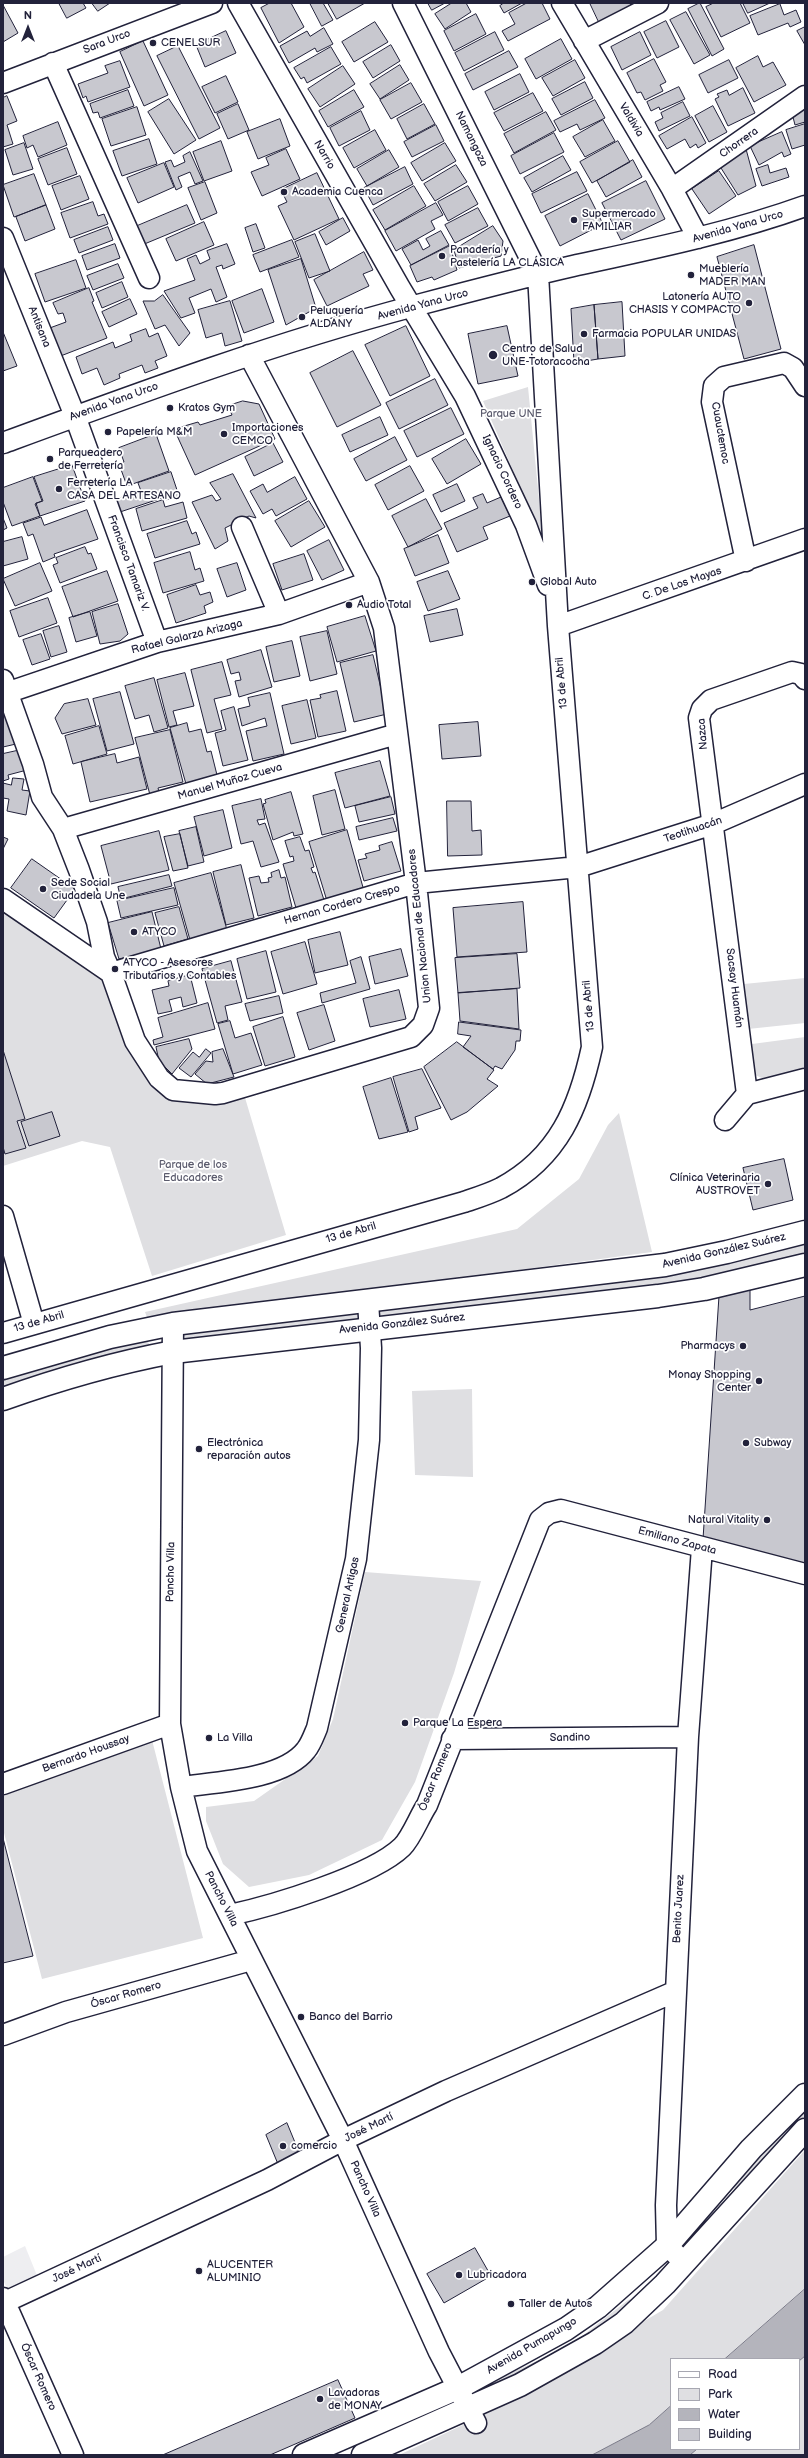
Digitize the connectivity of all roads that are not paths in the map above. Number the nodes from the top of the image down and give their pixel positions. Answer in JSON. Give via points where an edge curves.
{"nodes":[{"id":1,"x":212,"y":3,"type":"edge"},
{"id":2,"x":238,"y":3,"type":"edge"},
{"id":3,"x":403,"y":3,"type":"edge"},
{"id":4,"x":562,"y":3,"type":"edge"},
{"id":5,"x":658,"y":3,"type":"edge"},
{"id":6,"x":584,"y":41,"type":"junction"},
{"id":7,"x":53,"y":63,"type":"junction"},
{"id":8,"x":3,"y":83,"type":"edge"},
{"id":9,"x":805,"y":96,"type":"edge"},
{"id":10,"x":672,"y":189,"type":"junction"},
{"id":11,"x":805,"y":206,"type":"edge"},
{"id":12,"x":3,"y":238,"type":"edge"},
{"id":13,"x":698,"y":238,"type":"junction"},
{"id":14,"x":538,"y":274,"type":"junction"},
{"id":15,"x":149,"y":278,"type":"dead end"},
{"id":16,"x":411,"y":307,"type":"junction"},
{"id":17,"x":249,"y":355,"type":"junction"},
{"id":18,"x":805,"y":386,"type":"edge"},
{"id":19,"x":74,"y":416,"type":"junction"},
{"id":20,"x":3,"y":443,"type":"edge"},
{"id":21,"x":242,"y":527,"type":"dead end"},
{"id":22,"x":805,"y":539,"type":"edge"},
{"id":23,"x":746,"y":562,"type":"junction"},
{"id":24,"x":369,"y":582,"type":"junction"},
{"id":25,"x":279,"y":614,"type":"junction"},
{"id":26,"x":558,"y":626,"type":"junction"},
{"id":27,"x":157,"y":642,"type":"junction"},
{"id":28,"x":805,"y":679,"type":"edge"},
{"id":29,"x":4,"y":689,"type":"edge"},
{"id":30,"x":397,"y":734,"type":"junction"},
{"id":31,"x":805,"y":784,"type":"edge"},
{"id":32,"x":713,"y":824,"type":"junction"},
{"id":33,"x":63,"y":829,"type":"junction"},
{"id":34,"x":578,"y":867,"type":"junction"},
{"id":35,"x":416,"y":882,"type":"junction"},
{"id":36,"x":3,"y":899,"type":"edge"},
{"id":37,"x":111,"y":973,"type":"junction"},
{"id":38,"x":805,"y":1079,"type":"edge"},
{"id":39,"x":747,"y":1094,"type":"junction"},
{"id":40,"x":725,"y":1120,"type":"dead end"},
{"id":41,"x":3,"y":1216,"type":"edge"},
{"id":42,"x":805,"y":1232,"type":"edge"},
{"id":43,"x":805,"y":1264,"type":"edge"},
{"id":44,"x":368,"y":1302,"type":"junction"},
{"id":45,"x":34,"y":1324,"type":"junction"},
{"id":46,"x":173,"y":1324,"type":"junction"},
{"id":47,"x":370,"y":1328,"type":"junction"},
{"id":48,"x":3,"y":1333,"type":"edge"},
{"id":49,"x":173,"y":1352,"type":"junction"},
{"id":50,"x":3,"y":1368,"type":"edge"},
{"id":51,"x":3,"y":1399,"type":"edge"},
{"id":52,"x":549,"y":1513,"type":"joint"},
{"id":53,"x":702,"y":1548,"type":"junction"},
{"id":54,"x":805,"y":1574,"type":"edge"},
{"id":55,"x":170,"y":1724,"type":"junction"},
{"id":56,"x":688,"y":1736,"type":"junction"},
{"id":57,"x":452,"y":1739,"type":"junction"},
{"id":58,"x":3,"y":1784,"type":"edge"},
{"id":59,"x":181,"y":1787,"type":"junction"},
{"id":60,"x":230,"y":1915,"type":"junction"},
{"id":61,"x":251,"y":1960,"type":"junction"},
{"id":62,"x":674,"y":1992,"type":"junction"},
{"id":63,"x":3,"y":2035,"type":"edge"},
{"id":64,"x":805,"y":2095,"type":"edge"},
{"id":65,"x":805,"y":2130,"type":"edge"},
{"id":66,"x":343,"y":2140,"type":"junction"},
{"id":67,"x":667,"y":2246,"type":"junction"},
{"id":68,"x":684,"y":2262,"type":"junction"},
{"id":69,"x":4,"y":2301,"type":"edge"},
{"id":70,"x":458,"y":2388,"type":"junction"},
{"id":71,"x":472,"y":2416,"type":"junction"},
{"id":72,"x":74,"y":2455,"type":"edge"},
{"id":73,"x":304,"y":2455,"type":"edge"},
{"id":74,"x":363,"y":2455,"type":"edge"}],
"edges":[{"from":1,"to":7,"type":"street","name":"Sara Urco"},
{"from":2,"to":16,"type":"street","name":"Narrio"},
{"from":3,"to":14,"type":"street","name":"Namangoza"},
{"from":4,"to":6,"type":"street","name":"Valdivia"},
{"from":5,"to":6,"type":"street"},
{"from":6,"to":10,"type":"street","name":"Valdivia"},
{"from":7,"to":8,"type":"street","name":"Sara Urco"},
{"from":7,"to":15,"type":"street"},
{"from":9,"to":10,"type":"street","name":"Chorrera"},
{"from":10,"to":13,"type":"street","name":"Valdivia"},
{"from":11,"to":13,"type":"street","name":"Avenida Yana Urco"},
{"from":12,"to":19,"type":"street","name":"Antisana"},
{"from":13,"to":14,"type":"street","name":"Avenida Yana Urco"},
{"from":14,"to":16,"type":"street","name":"Avenida Yana Urco"},
{"from":14,"to":26,"type":"street","name":"13 de Abril"},
{"from":16,"to":17,"type":"street","name":"Avenida Yana Urco"},
{"from":16,"to":26,"type":"street","name":"Ignacio Cordero","via":[[465,396],[500,465],[536,548]]},
{"from":17,"to":19,"type":"street","name":"Avenida Yana Urco"},
{"from":17,"to":24,"type":"street","name":"Union Nacional de Educadores"},
{"from":18,"to":23,"type":"street","name":"Cuauctemoc","via":[[793,368],[784,363],[724,376],[714,386],[712,402]]},
{"from":19,"to":20,"type":"street","name":"Avenida Yana Urco"},
{"from":19,"to":27,"type":"street","name":"Francisco Tamariz V."},
{"from":21,"to":25,"type":"street"},
{"from":22,"to":23,"type":"street","name":"C. De Los Mayas"},
{"from":23,"to":26,"type":"street","name":"C. De Los Mayas"},
{"from":24,"to":25,"type":"street","name":"Rafael Galarza Arizaga"},
{"from":24,"to":30,"type":"street","name":"Union Nacional de Educadores","via":[[384,628]]},
{"from":25,"to":27,"type":"street","name":"Rafael Galarza Arizaga"},
{"from":26,"to":34,"type":"street","name":"13 de Abril"},
{"from":27,"to":29,"type":"street","name":"Rafael Galarza Arizaga"},
{"from":28,"to":32,"type":"street","name":"Nazca","via":[[801,674],[792,672],[711,700],[702,709],[699,718]]},
{"from":29,"to":33,"type":"street","name":"Union Nacional de Educadores","via":[[34,764],[42,797]]},
{"from":30,"to":33,"type":"street","name":"Manuel Muñoz Cueva"},
{"from":30,"to":35,"type":"street","name":"Union Nacional de Educadores"},
{"from":31,"to":32,"type":"street","name":"Teotihuacán"},
{"from":32,"to":34,"type":"street","name":"Teotihuacán"},
{"from":32,"to":39,"type":"street","name":"Sacsay Huamán"},
{"from":33,"to":37,"type":"street","name":"Union Nacional de Educadores","via":[[79,870]]},
{"from":34,"to":35,"type":"street","name":"Hernan Cordero Crespo"},
{"from":34,"to":45,"type":"street","name":"13 de Abril","via":[[592,1047],[583,1086],[566,1125],[548,1152],[501,1188],[464,1202]]},
{"from":35,"to":37,"type":"street","name":"Hernan Cordero Crespo"},
{"from":35,"to":37,"type":"street","name":"Union Nacional de Educadores","via":[[429,1008],[423,1025],[411,1037],[223,1093],[173,1090],[159,1078],[135,1041]]},
{"from":36,"to":37,"type":"street"},
{"from":38,"to":39,"type":"street"},
{"from":39,"to":40,"type":"street"},
{"from":41,"to":45,"type":"street"},
{"from":42,"to":44,"type":"main road","name":"Avenida González Suárez","via":[[665,1265]]},
{"from":43,"to":47,"type":"main road","name":"Avenida González Suárez","via":[[704,1289],[658,1296]]},
{"from":44,"to":46,"type":"main road","name":"Avenida González Suárez"},
{"from":44,"to":47,"type":"street","name":"General Artigas"},
{"from":45,"to":48,"type":"street","name":"13 de Abril"},
{"from":46,"to":49,"type":"street","name":"Pancho Villa"},
{"from":46,"to":50,"type":"main road","name":"Avenida González Suárez","via":[[110,1337]]},
{"from":47,"to":49,"type":"main road","name":"Avenida González Suárez"},
{"from":47,"to":59,"type":"street","name":"General Artigas","via":[[369,1440],[356,1559],[317,1728],[306,1750],[290,1764],[268,1773]]},
{"from":49,"to":51,"type":"main road","name":"Avenida González Suárez","via":[[128,1360],[76,1374]]},
{"from":49,"to":55,"type":"street","name":"Pancho Villa"},
{"from":52,"to":53,"type":"street","name":"Emiliano Zapata","via":[[561,1510]]},
{"from":52,"to":57,"type":"street","name":"Óscar Romero","via":[[540,1520]]},
{"from":53,"to":54,"type":"street","name":"Emiliano Zapata"},
{"from":53,"to":56,"type":"street","name":"Benito Juarez"},
{"from":55,"to":58,"type":"street","name":"Bernardo Houssay"},
{"from":55,"to":59,"type":"street","name":"Pancho Villa"},
{"from":56,"to":57,"type":"street","name":"Sandino"},
{"from":56,"to":62,"type":"street","name":"Benito Juarez"},
{"from":57,"to":60,"type":"street","name":"Óscar Romero","via":[[427,1805],[402,1846],[366,1871],[261,1909]]},
{"from":59,"to":60,"type":"street","name":"Pancho Villa","via":[[197,1851]]},
{"from":60,"to":61,"type":"street","name":"Pancho Villa"},
{"from":61,"to":63,"type":"street","name":"Óscar Romero","via":[[66,2012]]},
{"from":61,"to":66,"type":"street","name":"Pancho Villa"},
{"from":62,"to":66,"type":"street","name":"José Martí","via":[[446,2091]]},
{"from":62,"to":67,"type":"street","name":"Benito Juarez","via":[[666,2205]]},
{"from":64,"to":67,"type":"main road","name":"Avenida Pumapungo","via":[[751,2149]]},
{"from":65,"to":68,"type":"main road"},
{"from":66,"to":69,"type":"street","name":"José Martí","via":[[267,2180]]},
{"from":66,"to":70,"type":"street","name":"Pancho Villa","via":[[439,2352]]},
{"from":67,"to":68,"type":"street"},
{"from":67,"to":70,"type":"main road","name":"Avenida Pumapungo","via":[[623,2287],[566,2329]]},
{"from":68,"to":71,"type":"main road","via":[[624,2323]]},
{"from":69,"to":72,"type":"street","name":"Óscar Romero"},
{"from":70,"to":71,"type":"street","name":"Pancho Villa"},
{"from":70,"to":73,"type":"main road","name":"Avenida Pumapungo"},
{"from":71,"to":74,"type":"main road"}]}
